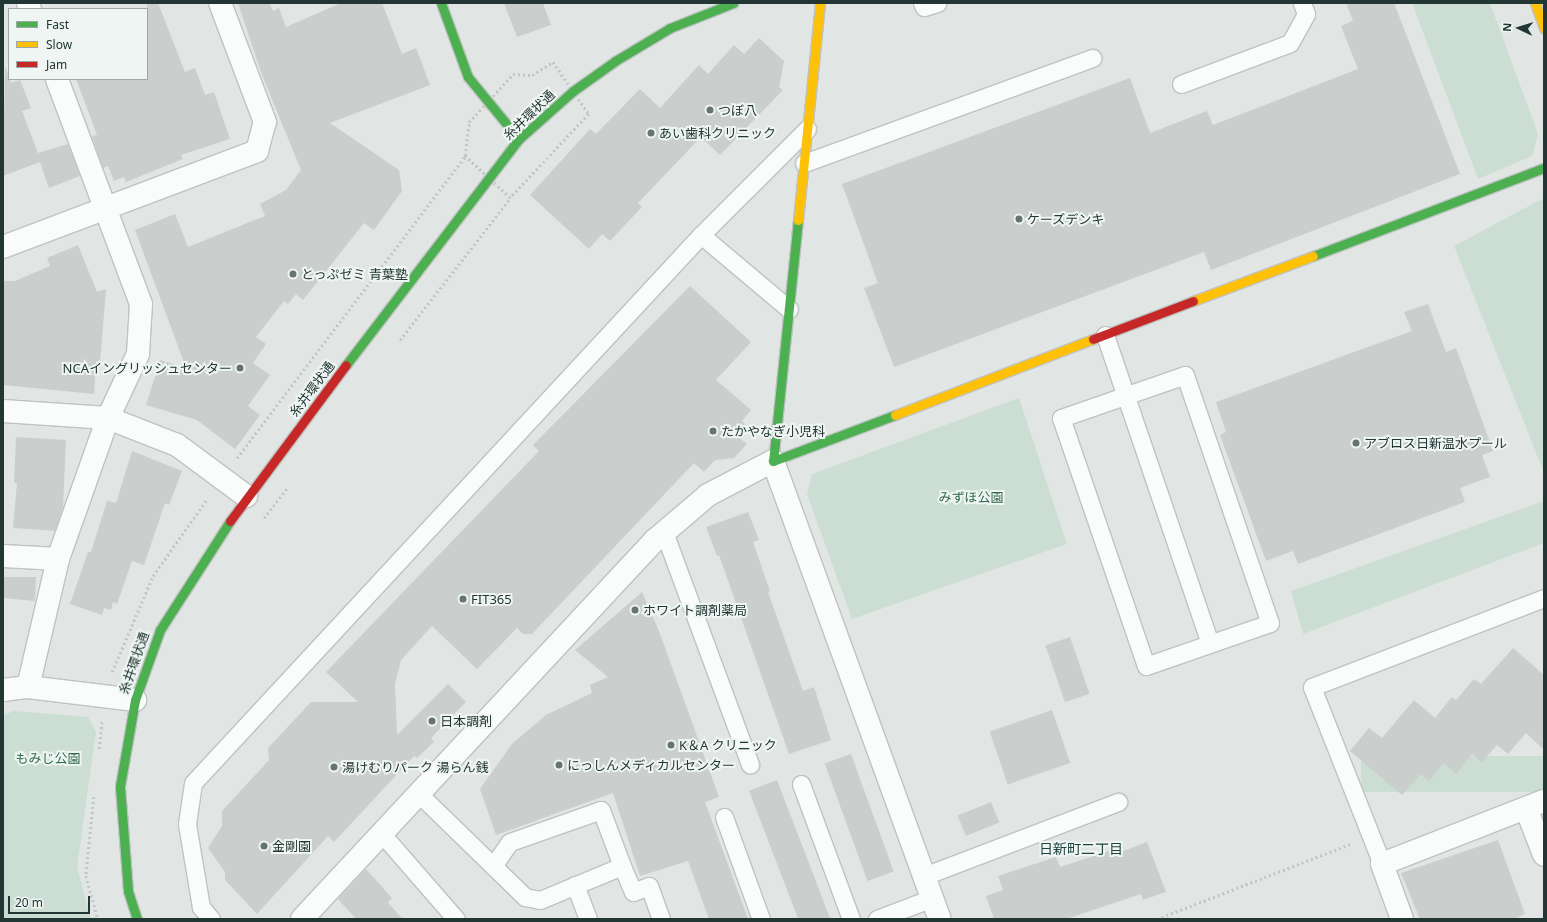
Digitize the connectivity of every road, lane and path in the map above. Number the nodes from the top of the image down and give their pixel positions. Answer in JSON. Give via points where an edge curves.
{"nodes":[{"id":1,"x":220,"y":3,"type":"edge"},
{"id":2,"x":441,"y":3,"type":"edge"},
{"id":3,"x":733,"y":3,"type":"edge"},
{"id":4,"x":820,"y":3,"type":"edge"},
{"id":5,"x":922,"y":3,"type":"edge"},
{"id":6,"x":937,"y":3,"type":"edge"},
{"id":7,"x":1302,"y":3,"type":"edge"},
{"id":8,"x":1535,"y":3,"type":"edge"},
{"id":9,"x":1544,"y":28,"type":"edge"},
{"id":10,"x":1092,"y":58,"type":"dead end"},
{"id":11,"x":57,"y":80,"type":"edge"},
{"id":12,"x":1181,"y":84,"type":"dead end"},
{"id":13,"x":807,"y":129,"type":"junction"},
{"id":14,"x":519,"y":139,"type":"junction"},
{"id":15,"x":804,"y":164,"type":"junction"},
{"id":16,"x":1544,"y":168,"type":"edge"},
{"id":17,"x":510,"y":198,"type":"dead end"},
{"id":18,"x":105,"y":208,"type":"junction"},
{"id":19,"x":701,"y":235,"type":"junction"},
{"id":20,"x":3,"y":247,"type":"edge"},
{"id":21,"x":789,"y":309,"type":"junction"},
{"id":22,"x":1106,"y":335,"type":"junction"},
{"id":23,"x":399,"y":342,"type":"dead end"},
{"id":24,"x":1126,"y":396,"type":"junction"},
{"id":25,"x":3,"y":411,"type":"edge"},
{"id":26,"x":108,"y":418,"type":"junction"},
{"id":27,"x":773,"y":462,"type":"junction"},
{"id":28,"x":293,"y":479,"type":"dead end"},
{"id":29,"x":246,"y":496,"type":"junction"},
{"id":30,"x":260,"y":523,"type":"dead end"},
{"id":31,"x":664,"y":532,"type":"junction"},
{"id":32,"x":3,"y":556,"type":"edge"},
{"id":33,"x":58,"y":559,"type":"junction"},
{"id":34,"x":1544,"y":598,"type":"edge"},
{"id":35,"x":1210,"y":643,"type":"junction"},
{"id":36,"x":28,"y":686,"type":"junction"},
{"id":37,"x":3,"y":690,"type":"edge"},
{"id":38,"x":134,"y":700,"type":"junction"},
{"id":39,"x":750,"y":765,"type":"dead end"},
{"id":40,"x":801,"y":784,"type":"dead end"},
{"id":41,"x":419,"y":794,"type":"junction"},
{"id":42,"x":1118,"y":802,"type":"dead end"},
{"id":43,"x":1535,"y":804,"type":"edge"},
{"id":44,"x":724,"y":817,"type":"dead end"},
{"id":45,"x":382,"y":834,"type":"junction"},
{"id":46,"x":1371,"y":836,"type":"junction"},
{"id":47,"x":1544,"y":855,"type":"edge"},
{"id":48,"x":1382,"y":864,"type":"junction"},
{"id":49,"x":493,"y":866,"type":"junction"},
{"id":50,"x":622,"y":866,"type":"junction"},
{"id":51,"x":924,"y":876,"type":"junction"},
{"id":52,"x":575,"y":885,"type":"junction"},
{"id":53,"x":932,"y":898,"type":"junction"},
{"id":54,"x":309,"y":917,"type":"edge"},
{"id":55,"x":137,"y":919,"type":"edge"},
{"id":56,"x":211,"y":919,"type":"edge"},
{"id":57,"x":456,"y":919,"type":"edge"},
{"id":58,"x":588,"y":919,"type":"edge"},
{"id":59,"x":661,"y":919,"type":"edge"},
{"id":60,"x":761,"y":919,"type":"edge"},
{"id":61,"x":851,"y":919,"type":"edge"},
{"id":62,"x":877,"y":919,"type":"edge"},
{"id":63,"x":940,"y":919,"type":"edge"},
{"id":64,"x":1157,"y":919,"type":"edge"},
{"id":65,"x":1402,"y":919,"type":"edge"}],
"edges":[{"from":1,"to":18,"type":"street","via":[[265,122],[257,151]]},
{"from":2,"to":14,"type":"street","via":[[468,77]]},
{"from":3,"to":14,"type":"street","name":"糸井環状通","via":[[670,28],[615,61],[573,92]]},
{"from":4,"to":13,"type":"street"},
{"from":5,"to":6,"type":"lane","via":[[924,7]]},
{"from":7,"to":12,"type":"lane","via":[[1306,14],[1290,44]]},
{"from":8,"to":9,"type":"street"},
{"from":10,"to":15,"type":"lane"},
{"from":11,"to":18,"type":"street"},
{"from":13,"to":15,"type":"street"},
{"from":13,"to":19,"type":"lane"},
{"from":14,"to":29,"type":"street","name":"糸井環状通"},
{"from":15,"to":21,"type":"street"},
{"from":16,"to":22,"type":"street"},
{"from":17,"to":23,"type":"path"},
{"from":18,"to":20,"type":"street"},
{"from":18,"to":26,"type":"street","via":[[141,304],[138,354]]},
{"from":19,"to":21,"type":"lane"},
{"from":19,"to":56,"type":"lane","via":[[193,783],[187,824],[201,907]]},
{"from":21,"to":27,"type":"street"},
{"from":22,"to":24,"type":"lane"},
{"from":22,"to":27,"type":"street"},
{"from":24,"to":35,"type":"lane"},
{"from":24,"to":35,"type":"lane","via":[[1185,375],[1270,623]]},
{"from":24,"to":35,"type":"lane","via":[[1061,418],[1146,666]]},
{"from":25,"to":26,"type":"street"},
{"from":26,"to":29,"type":"street","via":[[177,445]]},
{"from":26,"to":33,"type":"street"},
{"from":27,"to":31,"type":"street","via":[[708,495]]},
{"from":27,"to":51,"type":"street"},
{"from":28,"to":30,"type":"path"},
{"from":29,"to":38,"type":"street","name":"糸井環状通","via":[[160,630]]},
{"from":31,"to":39,"type":"lane"},
{"from":31,"to":41,"type":"street"},
{"from":32,"to":33,"type":"street"},
{"from":33,"to":36,"type":"street"},
{"from":34,"to":46,"type":"lane","via":[[1312,687]]},
{"from":36,"to":37,"type":"street"},
{"from":36,"to":38,"type":"street"},
{"from":38,"to":55,"type":"street","name":"糸井環状通","via":[[120,786],[128,891]]},
{"from":40,"to":61,"type":"lane"},
{"from":41,"to":45,"type":"street"},
{"from":41,"to":49,"type":"lane"},
{"from":42,"to":51,"type":"lane"},
{"from":43,"to":47,"type":"street"},
{"from":43,"to":48,"type":"street"},
{"from":44,"to":60,"type":"lane"},
{"from":45,"to":54,"type":"street"},
{"from":45,"to":57,"type":"lane"},
{"from":46,"to":48,"type":"lane"},
{"from":46,"to":64,"type":"path"},
{"from":48,"to":65,"type":"street"},
{"from":49,"to":50,"type":"lane","via":[[510,842],[601,810]]},
{"from":49,"to":52,"type":"lane","via":[[525,897],[540,900]]},
{"from":50,"to":52,"type":"lane"},
{"from":50,"to":59,"type":"lane","via":[[634,892],[649,886]]},
{"from":51,"to":53,"type":"street"},
{"from":52,"to":58,"type":"lane"},
{"from":53,"to":62,"type":"lane"},
{"from":53,"to":63,"type":"street"}]}
